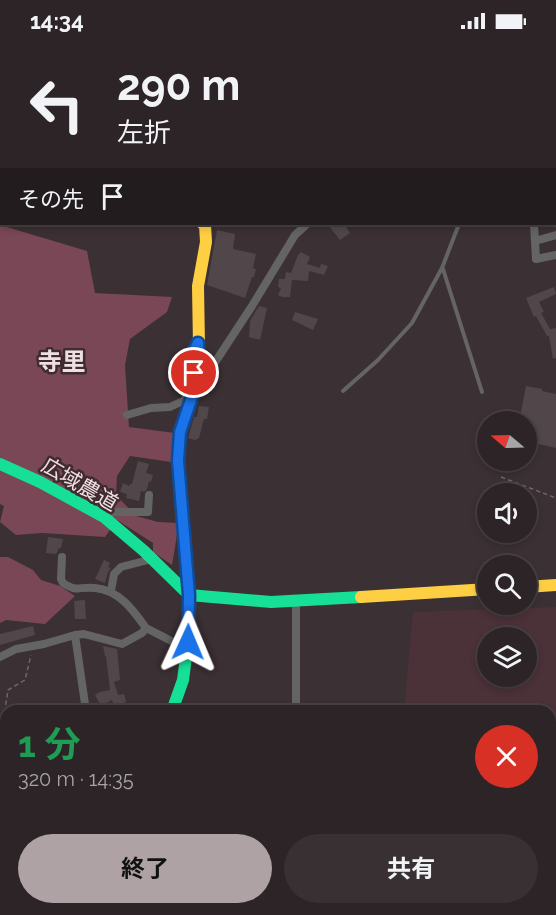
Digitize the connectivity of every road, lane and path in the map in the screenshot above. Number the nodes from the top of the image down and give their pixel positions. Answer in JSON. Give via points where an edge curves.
{"nodes":[{"id":1,"x":205,"y":225,"type":"edge"},
{"id":2,"x":306,"y":225,"type":"edge"},
{"id":3,"x":459,"y":225,"type":"edge"},
{"id":4,"x":534,"y":225,"type":"edge"},
{"id":5,"x":556,"y":235,"type":"edge"},
{"id":6,"x":535,"y":241,"type":"junction"},
{"id":7,"x":556,"y":255,"type":"edge"},
{"id":8,"x":442,"y":268,"type":"junction"},
{"id":9,"x":198,"y":343,"type":"junction"},
{"id":10,"x":199,"y":376,"type":"junction"},
{"id":11,"x":343,"y":391,"type":"dead end"},
{"id":12,"x":482,"y":392,"type":"dead end"},
{"id":13,"x":127,"y":415,"type":"dead end"},
{"id":14,"x":0,"y":464,"type":"edge"},
{"id":15,"x":501,"y":477,"type":"dead end"},
{"id":16,"x":149,"y":495,"type":"dead end"},
{"id":17,"x":556,"y":498,"type":"edge"},
{"id":18,"x":104,"y":517,"type":"junction"},
{"id":19,"x":63,"y":557,"type":"dead end"},
{"id":20,"x":152,"y":559,"type":"junction"},
{"id":21,"x":556,"y":585,"type":"edge"},
{"id":22,"x":537,"y":586,"type":"edge"},
{"id":23,"x":477,"y":590,"type":"edge"},
{"id":24,"x":111,"y":591,"type":"junction"},
{"id":25,"x":189,"y":595,"type":"junction"},
{"id":26,"x":296,"y":601,"type":"junction"},
{"id":27,"x":146,"y":628,"type":"junction"},
{"id":28,"x":75,"y":635,"type":"junction"},
{"id":29,"x":36,"y":645,"type":"junction"},
{"id":30,"x":187,"y":649,"type":"junction"},
{"id":31,"x":0,"y":657,"type":"edge"},
{"id":32,"x":6,"y":705,"type":"edge"},
{"id":33,"x":85,"y":705,"type":"edge"},
{"id":34,"x":174,"y":705,"type":"edge"},
{"id":35,"x":296,"y":705,"type":"edge"}],
"edges":[{"from":1,"to":9,"type":"street","via":[[207,242],[198,286]]},
{"from":2,"to":10,"type":"street","via":[[295,235],[212,367]]},
{"from":3,"to":8,"type":"lane"},
{"from":4,"to":6,"type":"street"},
{"from":5,"to":6,"type":"street"},
{"from":6,"to":7,"type":"street","via":[[536,260]]},
{"from":8,"to":11,"type":"lane","via":[[412,323]]},
{"from":8,"to":12,"type":"lane"},
{"from":9,"to":10,"type":"street"},
{"from":9,"to":13,"type":"street","via":[[185,400],[170,407]]},
{"from":10,"to":25,"type":"street","via":[[180,432],[178,461]]},
{"from":14,"to":18,"type":"street","name":"広域農道"},
{"from":15,"to":17,"type":"path"},
{"from":16,"to":18,"type":"street","via":[[148,512],[113,512]]},
{"from":18,"to":20,"type":"street","name":"広域農道"},
{"from":19,"to":24,"type":"street","via":[[63,583],[71,589],[94,587]]},
{"from":20,"to":24,"type":"street","via":[[121,567],[114,574]]},
{"from":20,"to":25,"type":"street","name":"広域農道"},
{"from":21,"to":22,"type":"street"},
{"from":23,"to":26,"type":"street"},
{"from":24,"to":27,"type":"street","via":[[132,607]]},
{"from":25,"to":26,"type":"street"},
{"from":25,"to":30,"type":"street"},
{"from":26,"to":35,"type":"street"},
{"from":27,"to":28,"type":"street","via":[[122,644]]},
{"from":27,"to":30,"type":"street"},
{"from":28,"to":29,"type":"street"},
{"from":28,"to":33,"type":"street"},
{"from":29,"to":31,"type":"street"},
{"from":29,"to":32,"type":"path","via":[[25,680],[8,690]]},
{"from":30,"to":34,"type":"street","via":[[183,680]]}]}
